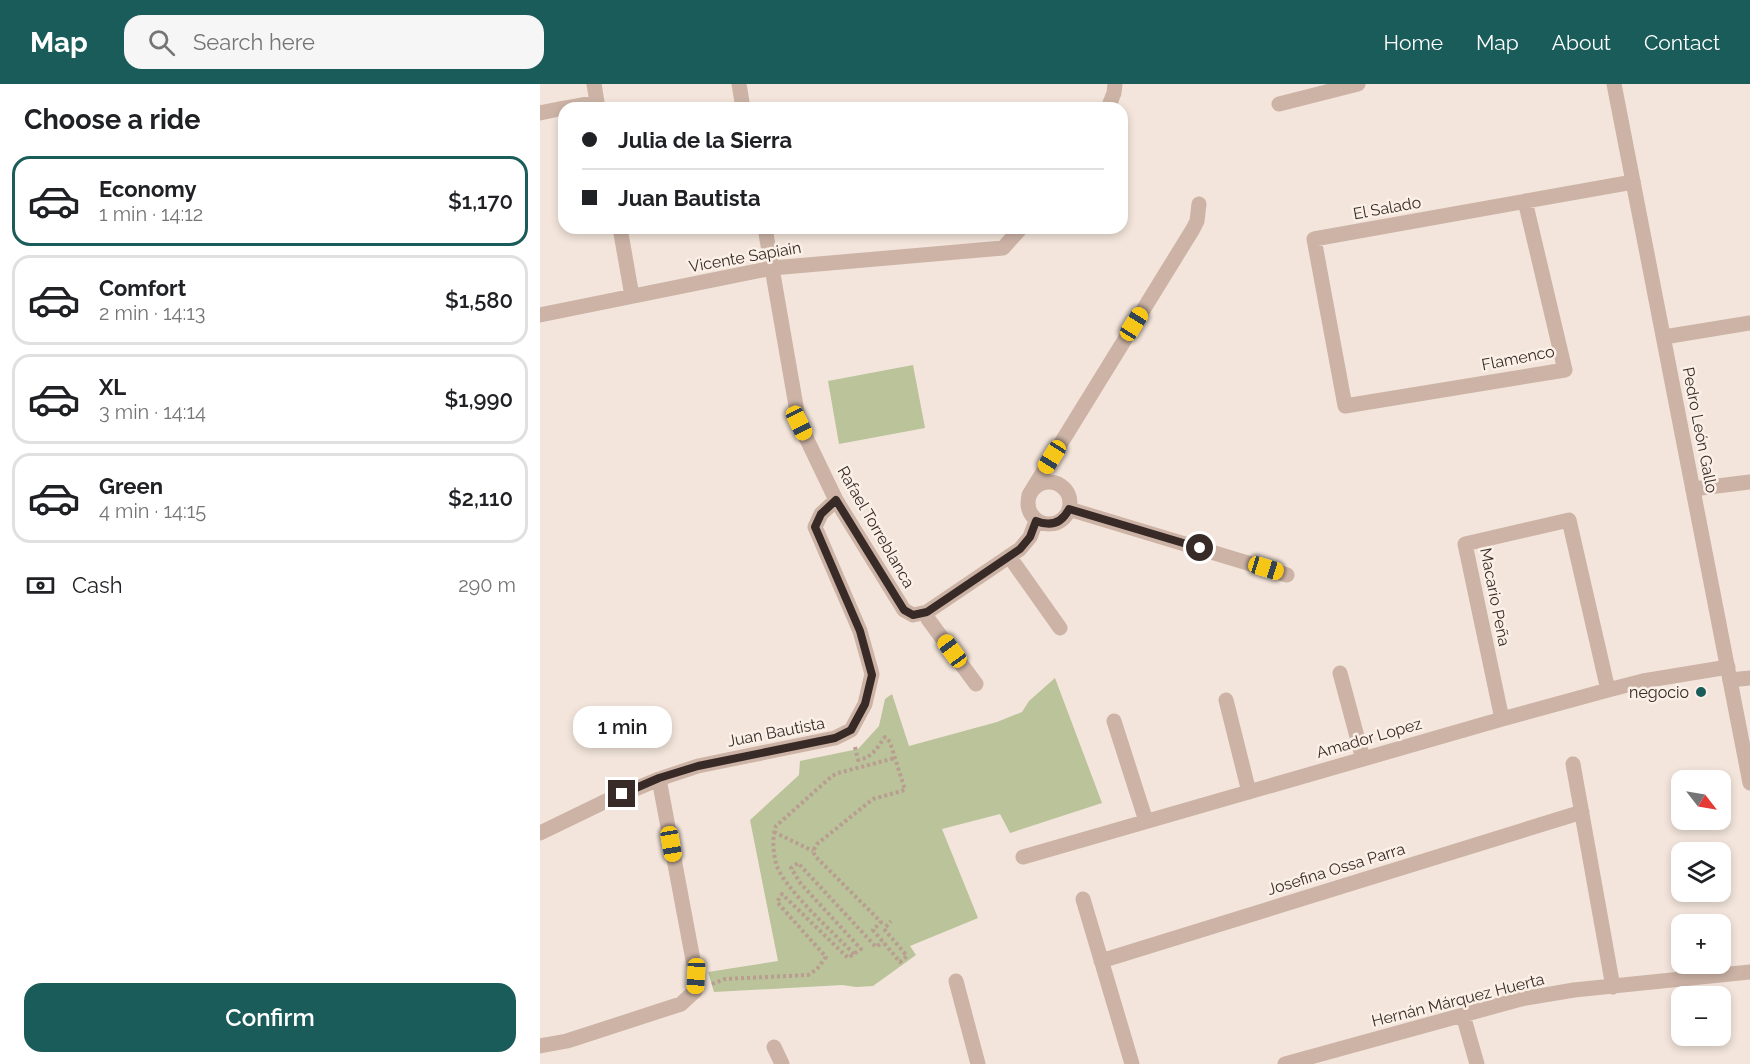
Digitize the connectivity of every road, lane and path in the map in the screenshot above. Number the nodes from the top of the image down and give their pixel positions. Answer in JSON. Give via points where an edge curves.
{"nodes":[{"id":1,"x":594,"y":84,"type":"edge"},
{"id":2,"x":739,"y":84,"type":"edge"},
{"id":3,"x":1115,"y":84,"type":"edge"},
{"id":4,"x":1358,"y":84,"type":"edge"},
{"id":5,"x":1614,"y":84,"type":"edge"},
{"id":6,"x":1332,"y":87,"type":"edge"},
{"id":7,"x":597,"y":102,"type":"edge"},
{"id":8,"x":742,"y":102,"type":"edge"},
{"id":9,"x":1110,"y":102,"type":"edge"},
{"id":10,"x":1280,"y":104,"type":"dead end"},
{"id":11,"x":558,"y":109,"type":"edge"},
{"id":12,"x":540,"y":113,"type":"edge"},
{"id":13,"x":1633,"y":182,"type":"junction"},
{"id":14,"x":1525,"y":201,"type":"junction"},
{"id":15,"x":1199,"y":204,"type":"dead end"},
{"id":16,"x":621,"y":234,"type":"edge"},
{"id":17,"x":766,"y":234,"type":"edge"},
{"id":18,"x":1016,"y":234,"type":"edge"},
{"id":19,"x":772,"y":268,"type":"junction"},
{"id":20,"x":632,"y":296,"type":"junction"},
{"id":21,"x":540,"y":315,"type":"edge"},
{"id":22,"x":1750,"y":323,"type":"edge"},
{"id":23,"x":1664,"y":338,"type":"junction"},
{"id":24,"x":1345,"y":406,"type":"joint"},
{"id":25,"x":1750,"y":482,"type":"edge"},
{"id":26,"x":1693,"y":489,"type":"junction"},
{"id":27,"x":1029,"y":495,"type":"junction"},
{"id":28,"x":836,"y":500,"type":"junction"},
{"id":29,"x":1069,"y":509,"type":"junction"},
{"id":30,"x":1036,"y":521,"type":"junction"},
{"id":31,"x":1009,"y":556,"type":"junction"},
{"id":32,"x":1287,"y":575,"type":"dead end"},
{"id":33,"x":927,"y":612,"type":"junction"},
{"id":34,"x":1060,"y":628,"type":"dead end"},
{"id":35,"x":1340,"y":673,"type":"dead end"},
{"id":36,"x":1729,"y":674,"type":"junction"},
{"id":37,"x":1750,"y":678,"type":"edge"},
{"id":38,"x":976,"y":684,"type":"dead end"},
{"id":39,"x":1608,"y":690,"type":"junction"},
{"id":40,"x":1226,"y":700,"type":"dead end"},
{"id":41,"x":1502,"y":719,"type":"junction"},
{"id":42,"x":1114,"y":721,"type":"dead end"},
{"id":43,"x":851,"y":730,"type":"junction"},
{"id":44,"x":895,"y":758,"type":"junction"},
{"id":45,"x":1363,"y":759,"type":"junction"},
{"id":46,"x":1573,"y":764,"type":"dead end"},
{"id":47,"x":659,"y":778,"type":"junction"},
{"id":48,"x":1750,"y":783,"type":"edge"},
{"id":49,"x":1249,"y":792,"type":"junction"},
{"id":50,"x":1582,"y":812,"type":"junction"},
{"id":51,"x":1146,"y":821,"type":"junction"},
{"id":52,"x":774,"y":832,"type":"junction"},
{"id":53,"x":540,"y":833,"type":"edge"},
{"id":54,"x":813,"y":851,"type":"junction"},
{"id":55,"x":1023,"y":857,"type":"dead end"},
{"id":56,"x":1083,"y":899,"type":"dead end"},
{"id":57,"x":891,"y":921,"type":"dead end"},
{"id":58,"x":883,"y":942,"type":"junction"},
{"id":59,"x":854,"y":954,"type":"junction"},
{"id":60,"x":1101,"y":961,"type":"junction"},
{"id":61,"x":1750,"y":972,"type":"edge"},
{"id":62,"x":956,"y":981,"type":"dead end"},
{"id":63,"x":1613,"y":987,"type":"junction"},
{"id":64,"x":695,"y":991,"type":"junction"},
{"id":65,"x":1463,"y":1015,"type":"junction"},
{"id":66,"x":540,"y":1046,"type":"edge"},
{"id":67,"x":774,"y":1047,"type":"dead end"},
{"id":68,"x":1323,"y":1059,"type":"edge"},
{"id":69,"x":782,"y":1064,"type":"edge"},
{"id":70,"x":978,"y":1064,"type":"edge"},
{"id":71,"x":1132,"y":1064,"type":"edge"},
{"id":72,"x":1285,"y":1064,"type":"edge"},
{"id":73,"x":1478,"y":1064,"type":"edge"}],
"edges":[{"from":1,"to":7,"type":"street"},
{"from":2,"to":8,"type":"street"},
{"from":3,"to":9,"type":"street"},
{"from":4,"to":6,"type":"street"},
{"from":5,"to":13,"type":"street","name":"Pedro León Gallo"},
{"from":6,"to":10,"type":"street"},
{"from":11,"to":12,"type":"street"},
{"from":13,"to":14,"type":"street","name":"El Salado"},
{"from":13,"to":23,"type":"street","name":"Pedro León Gallo"},
{"from":14,"to":24,"type":"street","name":"El Salado","via":[[1314,239]]},
{"from":14,"to":24,"type":"street","name":"Flamenco","via":[[1565,370]]},
{"from":15,"to":27,"type":"street","via":[[1197,221]]},
{"from":16,"to":20,"type":"street"},
{"from":17,"to":19,"type":"street","name":"Rafael Torreblanca"},
{"from":18,"to":19,"type":"street","name":"Vicente Sapiain","via":[[1003,248]]},
{"from":19,"to":20,"type":"street","name":"Vicente Sapiain"},
{"from":19,"to":28,"type":"street","name":"Rafael Torreblanca","via":[[799,423]]},
{"from":20,"to":21,"type":"street","name":"Vicente Sapiain"},
{"from":22,"to":23,"type":"street"},
{"from":23,"to":26,"type":"street","name":"Pedro León Gallo"},
{"from":25,"to":26,"type":"street"},
{"from":26,"to":36,"type":"street","name":"Pedro León Gallo"},
{"from":27,"to":29,"type":"street","via":[[1038,484],[1053,482],[1067,492]]},
{"from":27,"to":30,"type":"street","via":[[1027,503]]},
{"from":28,"to":33,"type":"street","name":"Rafael Torreblanca","via":[[904,610],[913,615]]},
{"from":28,"to":43,"type":"street","name":"Juan Bautista","via":[[821,514],[815,527],[860,631],[872,675],[865,704]]},
{"from":29,"to":30,"type":"street","via":[[1066,516],[1051,525]]},
{"from":29,"to":32,"type":"street"},
{"from":30,"to":31,"type":"street","via":[[1030,537]]},
{"from":31,"to":33,"type":"street"},
{"from":31,"to":34,"type":"street"},
{"from":33,"to":38,"type":"street","via":[[928,619]]},
{"from":35,"to":45,"type":"street"},
{"from":36,"to":37,"type":"street","name":"Amador Lopez"},
{"from":36,"to":39,"type":"street","name":"Amador Lopez","via":[[1643,681]]},
{"from":36,"to":48,"type":"street","name":"Pedro León Gallo"},
{"from":39,"to":41,"type":"street","name":"Amador Lopez"},
{"from":39,"to":41,"type":"street","name":"Macario Peña","via":[[1569,520],[1465,544]]},
{"from":40,"to":49,"type":"street"},
{"from":41,"to":45,"type":"street","name":"Amador Lopez"},
{"from":42,"to":51,"type":"street"},
{"from":43,"to":44,"type":"path","via":[[858,760],[874,753],[885,737]]},
{"from":43,"to":47,"type":"street","name":"Juan Bautista","via":[[835,738],[698,766]]},
{"from":44,"to":52,"type":"path","via":[[832,776]]},
{"from":44,"to":54,"type":"path","via":[[905,790],[873,799]]},
{"from":45,"to":49,"type":"street","name":"Amador Lopez"},
{"from":46,"to":50,"type":"street"},
{"from":47,"to":53,"type":"street","name":"Juan Bautista"},
{"from":47,"to":64,"type":"street","via":[[696,976]]},
{"from":49,"to":51,"type":"street","name":"Amador Lopez"},
{"from":50,"to":60,"type":"street","name":"Josefina Ossa Parra"},
{"from":50,"to":63,"type":"street"},
{"from":51,"to":55,"type":"street","name":"Amador Lopez"},
{"from":52,"to":54,"type":"path"},
{"from":52,"to":59,"type":"path","via":[[776,864],[784,878]]},
{"from":54,"to":58,"type":"path","via":[[881,922],[873,930]]},
{"from":56,"to":60,"type":"street"},
{"from":57,"to":58,"type":"path","via":[[884,929],[907,956],[900,962]]},
{"from":58,"to":59,"type":"path","via":[[876,947],[798,863],[791,868],[801,884],[861,949]]},
{"from":59,"to":64,"type":"path","via":[[848,958],[782,894],[777,902],[826,957],[817,969],[808,975],[725,979]]},
{"from":60,"to":71,"type":"street"},
{"from":61,"to":63,"type":"street","name":"Hernán Márquez Huerta"},
{"from":62,"to":70,"type":"street"},
{"from":63,"to":65,"type":"street","name":"Hernán Márquez Huerta","via":[[1521,999]]},
{"from":64,"to":66,"type":"street","via":[[681,1004]]},
{"from":65,"to":68,"type":"street","name":"Hernán Márquez Huerta"},
{"from":65,"to":73,"type":"street"},
{"from":67,"to":69,"type":"street"},
{"from":68,"to":72,"type":"street","name":"Hernán Márquez Huerta"}]}
